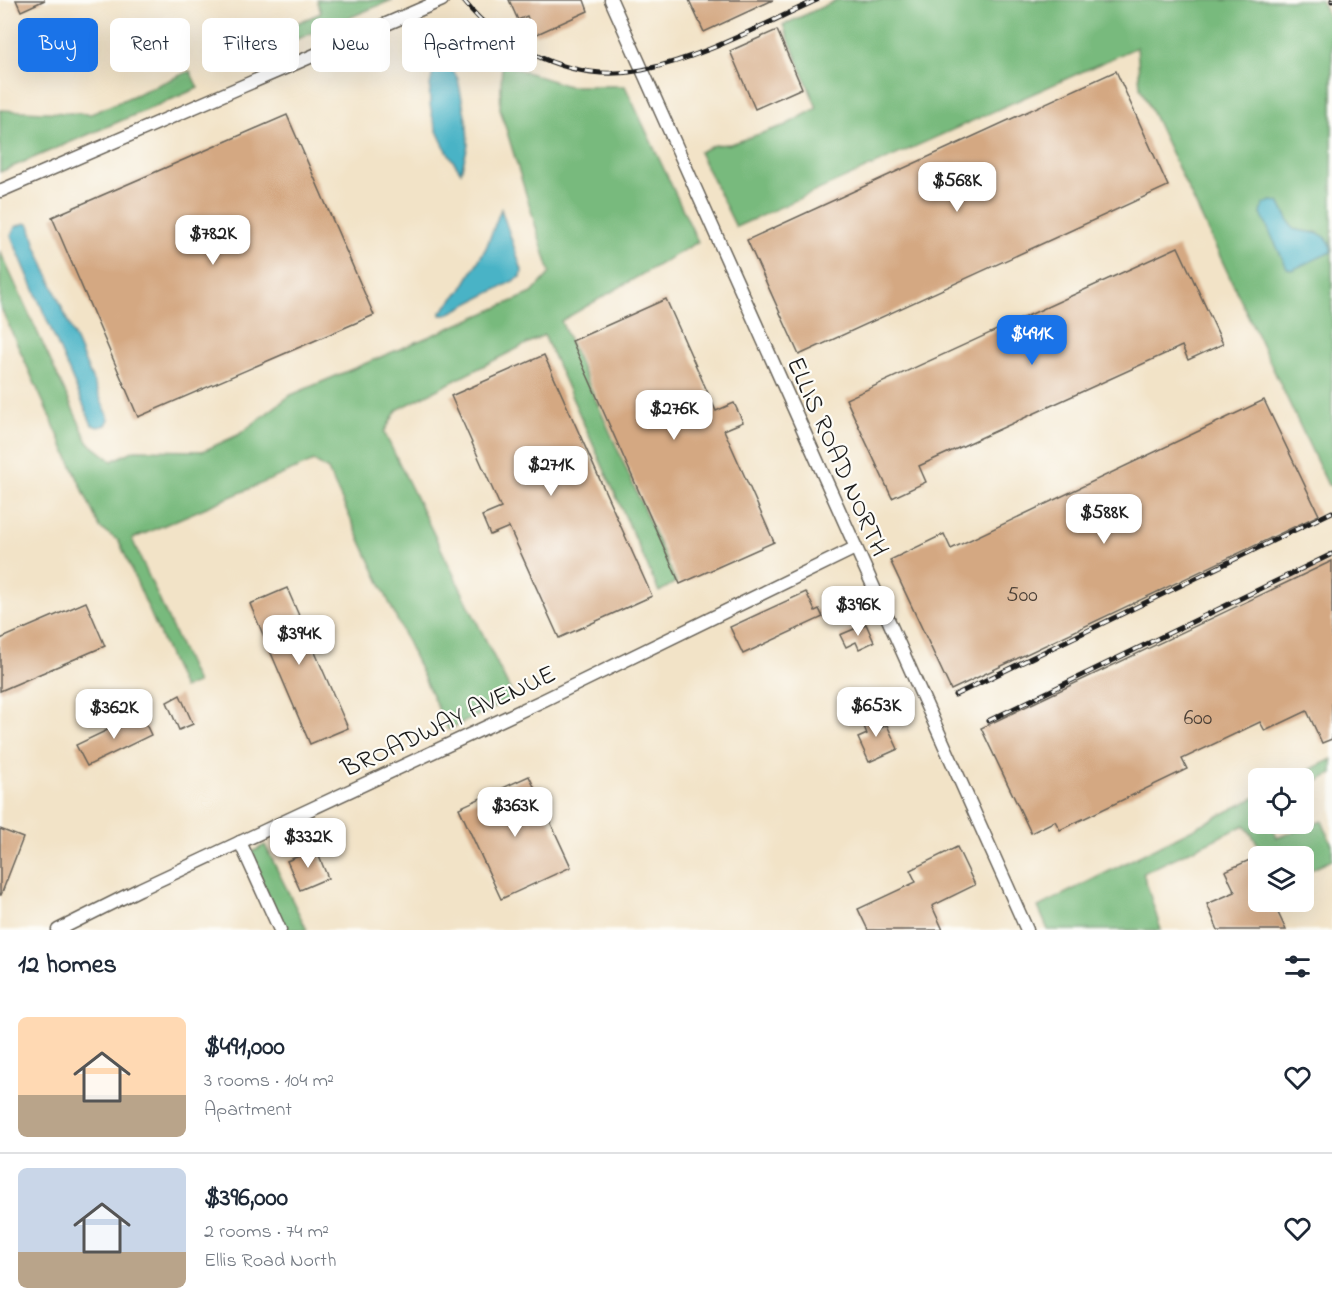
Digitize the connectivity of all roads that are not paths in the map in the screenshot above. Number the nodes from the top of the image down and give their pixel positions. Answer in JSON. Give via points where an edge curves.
{"nodes":[{"id":1,"x":442,"y":0,"type":"edge"},
{"id":2,"x":610,"y":0,"type":"edge"},
{"id":3,"x":0,"y":191,"type":"edge"},
{"id":4,"x":855,"y":548,"type":"junction"},
{"id":5,"x":240,"y":842,"type":"junction"},
{"id":6,"x":58,"y":930,"type":"edge"},
{"id":7,"x":280,"y":930,"type":"edge"},
{"id":8,"x":1027,"y":930,"type":"edge"}],
"edges":[{"from":1,"to":3,"type":"street"},
{"from":2,"to":4,"type":"street","name":"ELLIS ROAD NORTH"},
{"from":4,"to":5,"type":"street","name":"BROADWAY AVENUE"},
{"from":4,"to":8,"type":"street","name":"ELLIS ROAD NORTH"},
{"from":5,"to":6,"type":"street","name":"BROADWAY AVENUE"},
{"from":5,"to":7,"type":"street"}]}
